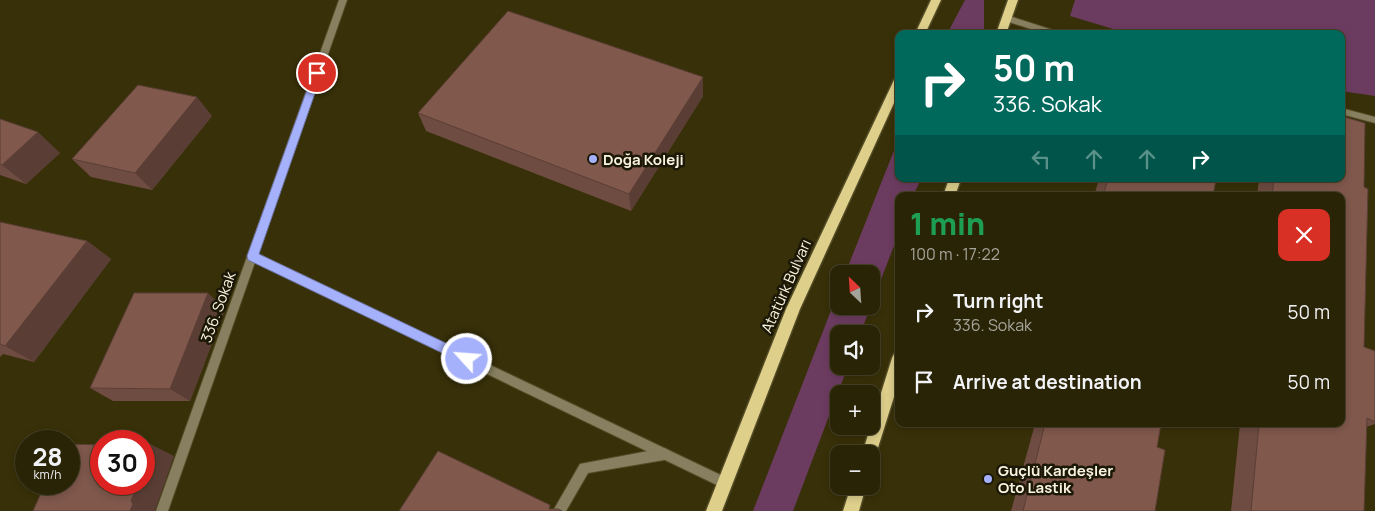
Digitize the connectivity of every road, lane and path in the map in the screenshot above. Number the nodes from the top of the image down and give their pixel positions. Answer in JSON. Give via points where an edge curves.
{"nodes":[{"id":1,"x":344,"y":0,"type":"edge"},
{"id":2,"x":936,"y":0,"type":"edge"},
{"id":3,"x":1004,"y":0,"type":"edge"},
{"id":4,"x":1013,"y":0,"type":"edge"},
{"id":5,"x":1006,"y":18,"type":"junction"},
{"id":6,"x":922,"y":30,"type":"edge"},
{"id":7,"x":1002,"y":30,"type":"edge"},
{"id":8,"x":1044,"y":30,"type":"edge"},
{"id":9,"x":895,"y":89,"type":"edge"},
{"id":10,"x":1345,"y":112,"type":"edge"},
{"id":11,"x":1375,"y":120,"type":"edge"},
{"id":12,"x":252,"y":256,"type":"junction"},
{"id":13,"x":895,"y":371,"type":"edge"},
{"id":14,"x":872,"y":445,"type":"edge"},
{"id":15,"x":664,"y":454,"type":"junction"},
{"id":16,"x":725,"y":483,"type":"junction"},
{"id":17,"x":856,"y":495,"type":"edge"},
{"id":18,"x":162,"y":511,"type":"edge"},
{"id":19,"x":559,"y":511,"type":"edge"},
{"id":20,"x":714,"y":511,"type":"edge"},
{"id":21,"x":851,"y":511,"type":"edge"}],
"edges":[{"from":1,"to":12,"type":"street","name":"336. Sokak"},
{"from":2,"to":6,"type":"main road"},
{"from":3,"to":5,"type":"main road"},
{"from":4,"to":5,"type":"main road"},
{"from":5,"to":7,"type":"main road"},
{"from":5,"to":8,"type":"street"},
{"from":9,"to":16,"type":"main road","name":"Atatürk Bulvarı","via":[[793,309]]},
{"from":10,"to":11,"type":"street"},
{"from":12,"to":15,"type":"street"},
{"from":12,"to":18,"type":"street","name":"336. Sokak"},
{"from":13,"to":14,"type":"main road"},
{"from":15,"to":16,"type":"street"},
{"from":15,"to":19,"type":"street","via":[[584,468]]},
{"from":16,"to":20,"type":"main road","name":"Atatürk Bulvarı"},
{"from":17,"to":21,"type":"main road"}]}
